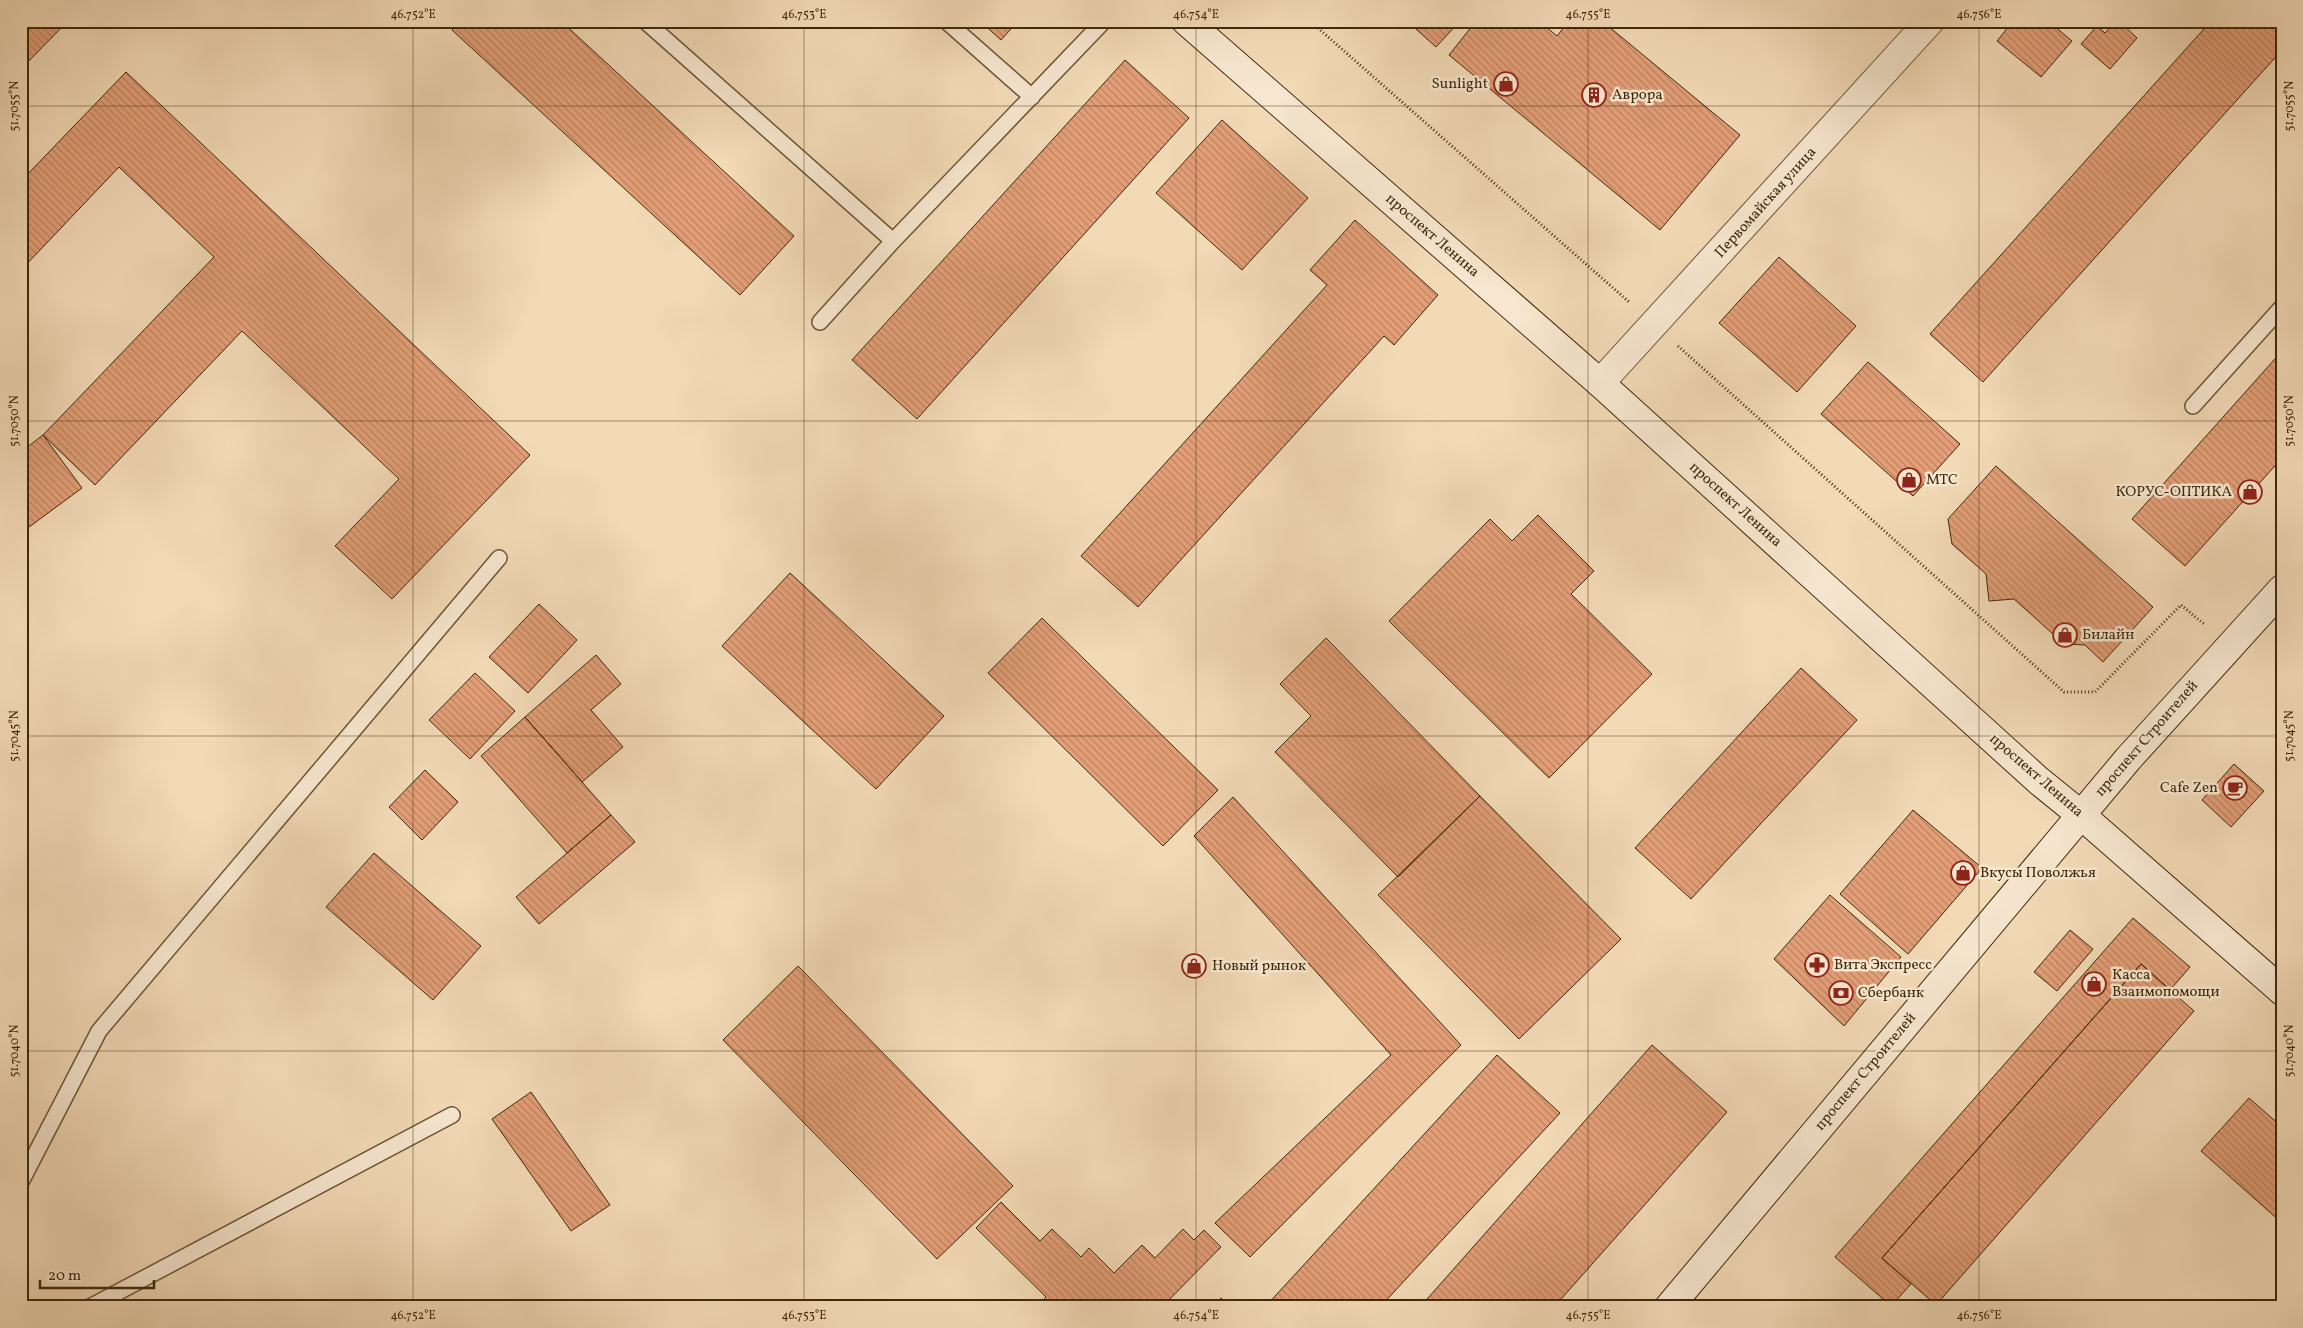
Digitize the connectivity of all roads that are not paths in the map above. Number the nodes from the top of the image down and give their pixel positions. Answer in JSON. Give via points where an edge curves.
{"nodes":[{"id":1,"x":645,"y":21,"type":"edge"},
{"id":2,"x":946,"y":21,"type":"edge"},
{"id":3,"x":1104,"y":21,"type":"edge"},
{"id":4,"x":1186,"y":21,"type":"edge"},
{"id":5,"x":1930,"y":21,"type":"edge"},
{"id":6,"x":1032,"y":97,"type":"junction"},
{"id":7,"x":893,"y":241,"type":"junction"},
{"id":8,"x":2282,"y":306,"type":"edge"},
{"id":9,"x":820,"y":322,"type":"dead end"},
{"id":10,"x":1600,"y":383,"type":"junction"},
{"id":11,"x":2193,"y":406,"type":"dead end"},
{"id":12,"x":499,"y":558,"type":"dead end"},
{"id":13,"x":2282,"y":589,"type":"edge"},
{"id":14,"x":2081,"y":815,"type":"junction"},
{"id":15,"x":2282,"y":992,"type":"edge"},
{"id":16,"x":452,"y":1116,"type":"dead end"},
{"id":17,"x":21,"y":1182,"type":"edge"},
{"id":18,"x":90,"y":1307,"type":"edge"},
{"id":19,"x":1669,"y":1307,"type":"edge"}],
"edges":[{"from":1,"to":7,"type":"lane"},
{"from":2,"to":6,"type":"lane"},
{"from":3,"to":6,"type":"lane"},
{"from":4,"to":10,"type":"street","name":"проспект Ленина"},
{"from":5,"to":10,"type":"street","name":"Первомайская улица"},
{"from":6,"to":7,"type":"lane"},
{"from":7,"to":9,"type":"lane"},
{"from":8,"to":11,"type":"lane"},
{"from":10,"to":14,"type":"street","name":"проспект Ленина"},
{"from":12,"to":17,"type":"lane","via":[[98,1031]]},
{"from":13,"to":14,"type":"street","name":"проспект Строителей"},
{"from":14,"to":15,"type":"street","name":"проспект Ленина"},
{"from":14,"to":19,"type":"street","name":"проспект Строителей"},
{"from":16,"to":18,"type":"lane"}]}
